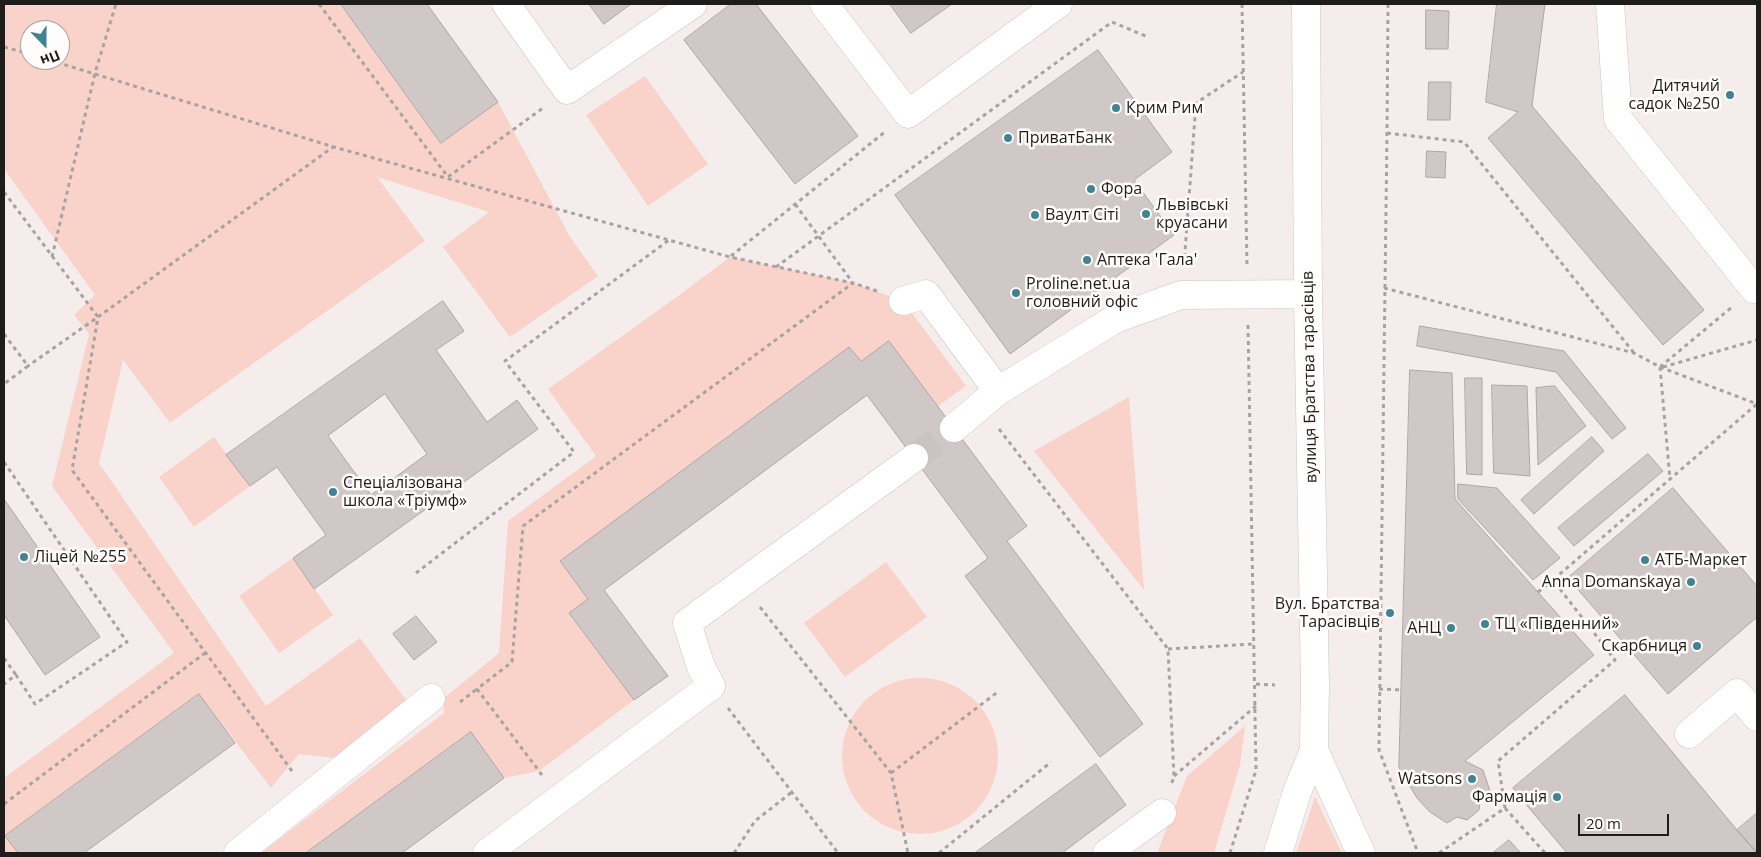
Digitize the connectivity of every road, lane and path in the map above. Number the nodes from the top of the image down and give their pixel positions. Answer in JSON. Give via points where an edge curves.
{"nodes":[{"id":1,"x":116,"y":4,"type":"edge"},
{"id":2,"x":318,"y":4,"type":"edge"},
{"id":3,"x":506,"y":4,"type":"edge"},
{"id":4,"x":693,"y":4,"type":"edge"},
{"id":5,"x":824,"y":4,"type":"edge"},
{"id":6,"x":1058,"y":4,"type":"edge"},
{"id":7,"x":1242,"y":4,"type":"edge"},
{"id":8,"x":1306,"y":4,"type":"edge"},
{"id":9,"x":1388,"y":4,"type":"edge"},
{"id":10,"x":1610,"y":4,"type":"edge"},
{"id":11,"x":1148,"y":37,"type":"dead end"},
{"id":12,"x":4,"y":47,"type":"edge"},
{"id":13,"x":20,"y":51,"type":"edge"},
{"id":14,"x":70,"y":66,"type":"edge"},
{"id":15,"x":1243,"y":71,"type":"junction"},
{"id":16,"x":95,"y":74,"type":"junction"},
{"id":17,"x":566,"y":90,"type":"junction"},
{"id":18,"x":908,"y":114,"type":"junction"},
{"id":19,"x":1387,"y":133,"type":"junction"},
{"id":20,"x":334,"y":147,"type":"junction"},
{"id":21,"x":448,"y":178,"type":"junction"},
{"id":22,"x":4,"y":192,"type":"edge"},
{"id":23,"x":795,"y":204,"type":"junction"},
{"id":24,"x":818,"y":236,"type":"junction"},
{"id":25,"x":669,"y":239,"type":"junction"},
{"id":26,"x":730,"y":256,"type":"junction"},
{"id":27,"x":52,"y":257,"type":"junction"},
{"id":28,"x":776,"y":267,"type":"junction"},
{"id":29,"x":853,"y":283,"type":"junction"},
{"id":30,"x":1384,"y":288,"type":"junction"},
{"id":31,"x":1756,"y":289,"type":"edge"},
{"id":32,"x":1308,"y":294,"type":"junction"},
{"id":33,"x":1181,"y":295,"type":"junction"},
{"id":34,"x":1248,"y":296,"type":"junction"},
{"id":35,"x":903,"y":301,"type":"joint"},
{"id":36,"x":98,"y":317,"type":"junction"},
{"id":37,"x":4,"y":334,"type":"edge"},
{"id":38,"x":1757,"y":340,"type":"edge"},
{"id":39,"x":1634,"y":353,"type":"junction"},
{"id":40,"x":28,"y":366,"type":"junction"},
{"id":41,"x":1660,"y":367,"type":"junction"},
{"id":42,"x":4,"y":384,"type":"edge"},
{"id":43,"x":990,"y":398,"type":"junction"},
{"id":44,"x":1757,"y":404,"type":"edge"},
{"id":45,"x":954,"y":428,"type":"tunnel mouth"},
{"id":46,"x":914,"y":458,"type":"tunnel mouth"},
{"id":47,"x":4,"y":462,"type":"edge"},
{"id":48,"x":1670,"y":479,"type":"junction"},
{"id":49,"x":416,"y":573,"type":"dead end"},
{"id":50,"x":1554,"y":580,"type":"junction"},
{"id":51,"x":741,"y":583,"type":"junction"},
{"id":52,"x":1538,"y":592,"type":"dead end"},
{"id":53,"x":1254,"y":644,"type":"junction"},
{"id":54,"x":1168,"y":649,"type":"junction"},
{"id":55,"x":205,"y":653,"type":"junction"},
{"id":56,"x":4,"y":658,"type":"edge"},
{"id":57,"x":16,"y":675,"type":"junction"},
{"id":58,"x":4,"y":684,"type":"edge"},
{"id":59,"x":1256,"y":684,"type":"junction"},
{"id":60,"x":1275,"y":685,"type":"dead end"},
{"id":61,"x":711,"y":686,"type":"junction"},
{"id":62,"x":1379,"y":689,"type":"junction"},
{"id":63,"x":1402,"y":690,"type":"dead end"},
{"id":64,"x":999,"y":691,"type":"dead end"},
{"id":65,"x":431,"y":698,"type":"dead end"},
{"id":66,"x":1256,"y":706,"type":"junction"},
{"id":67,"x":1757,"y":717,"type":"edge"},
{"id":68,"x":1689,"y":734,"type":"dead end"},
{"id":69,"x":1314,"y":750,"type":"junction"},
{"id":70,"x":1051,"y":762,"type":"dead end"},
{"id":71,"x":891,"y":773,"type":"junction"},
{"id":72,"x":1174,"y":777,"type":"junction"},
{"id":73,"x":792,"y":792,"type":"junction"},
{"id":74,"x":310,"y":795,"type":"junction"},
{"id":75,"x":560,"y":798,"type":"junction"},
{"id":76,"x":4,"y":804,"type":"edge"},
{"id":77,"x":1505,"y":808,"type":"junction"},
{"id":78,"x":1162,"y":812,"type":"joint"},
{"id":79,"x":238,"y":853,"type":"edge"},
{"id":80,"x":487,"y":853,"type":"edge"},
{"id":81,"x":734,"y":853,"type":"edge"},
{"id":82,"x":838,"y":853,"type":"edge"},
{"id":83,"x":908,"y":853,"type":"edge"},
{"id":84,"x":939,"y":853,"type":"edge"},
{"id":85,"x":1107,"y":853,"type":"edge"},
{"id":86,"x":1230,"y":853,"type":"edge"},
{"id":87,"x":1278,"y":853,"type":"edge"},
{"id":88,"x":1361,"y":853,"type":"edge"},
{"id":89,"x":1418,"y":853,"type":"edge"},
{"id":90,"x":1439,"y":853,"type":"edge"},
{"id":91,"x":1546,"y":853,"type":"edge"}],
"edges":[{"from":1,"to":16,"type":"path"},
{"from":2,"to":21,"type":"path"},
{"from":3,"to":17,"type":"street"},
{"from":4,"to":17,"type":"street"},
{"from":5,"to":18,"type":"street"},
{"from":6,"to":18,"type":"street"},
{"from":7,"to":15,"type":"path"},
{"from":8,"to":32,"type":"street","name":"вулиця Братства тарасівців"},
{"from":9,"to":19,"type":"path"},
{"from":10,"to":31,"type":"street","via":[[1618,119]]},
{"from":11,"to":24,"type":"path","via":[[1112,22]]},
{"from":12,"to":13,"type":"path"},
{"from":14,"to":16,"type":"path"},
{"from":15,"to":33,"type":"path","via":[[1196,103]]},
{"from":15,"to":34,"type":"path"},
{"from":16,"to":20,"type":"path"},
{"from":16,"to":27,"type":"path"},
{"from":17,"to":21,"type":"path"},
{"from":18,"to":23,"type":"path"},
{"from":19,"to":30,"type":"path"},
{"from":19,"to":39,"type":"path","via":[[1464,142]]},
{"from":20,"to":21,"type":"path"},
{"from":20,"to":36,"type":"path"},
{"from":21,"to":25,"type":"path"},
{"from":22,"to":27,"type":"path"},
{"from":23,"to":24,"type":"path"},
{"from":23,"to":26,"type":"path"},
{"from":24,"to":28,"type":"path"},
{"from":24,"to":29,"type":"path"},
{"from":25,"to":26,"type":"path"},
{"from":25,"to":49,"type":"path","via":[[505,361],[574,452]]},
{"from":26,"to":28,"type":"path"},
{"from":27,"to":36,"type":"path"},
{"from":28,"to":29,"type":"path"},
{"from":29,"to":35,"type":"path"},
{"from":29,"to":75,"type":"path","via":[[523,526],[512,662],[477,689]]},
{"from":30,"to":39,"type":"path"},
{"from":30,"to":62,"type":"path"},
{"from":31,"to":41,"type":"path"},
{"from":32,"to":34,"type":"street"},
{"from":32,"to":69,"type":"street","name":"вулиця Братства тарасівців"},
{"from":33,"to":34,"type":"street"},
{"from":33,"to":43,"type":"street","via":[[1115,319]]},
{"from":34,"to":53,"type":"path"},
{"from":35,"to":43,"type":"street","via":[[926,294]]},
{"from":36,"to":40,"type":"path"},
{"from":36,"to":55,"type":"path","via":[[72,470]]},
{"from":37,"to":40,"type":"path"},
{"from":38,"to":41,"type":"path"},
{"from":39,"to":41,"type":"path"},
{"from":40,"to":42,"type":"path"},
{"from":41,"to":44,"type":"path"},
{"from":41,"to":48,"type":"path"},
{"from":43,"to":45,"type":"street"},
{"from":43,"to":54,"type":"path"},
{"from":44,"to":48,"type":"path"},
{"from":46,"to":51,"type":"street"},
{"from":47,"to":57,"type":"path","via":[[126,642],[35,704]]},
{"from":48,"to":50,"type":"path"},
{"from":50,"to":52,"type":"path"},
{"from":50,"to":77,"type":"path","via":[[1615,660],[1498,762]]},
{"from":51,"to":61,"type":"street","via":[[687,623],[701,667]]},
{"from":51,"to":71,"type":"path"},
{"from":53,"to":54,"type":"path"},
{"from":53,"to":59,"type":"path"},
{"from":54,"to":72,"type":"path"},
{"from":55,"to":74,"type":"path"},
{"from":55,"to":76,"type":"path"},
{"from":56,"to":57,"type":"path"},
{"from":57,"to":58,"type":"path"},
{"from":59,"to":60,"type":"path"},
{"from":59,"to":66,"type":"path"},
{"from":61,"to":73,"type":"path"},
{"from":61,"to":75,"type":"street"},
{"from":62,"to":63,"type":"path"},
{"from":62,"to":89,"type":"path","via":[[1379,750]]},
{"from":64,"to":71,"type":"path"},
{"from":65,"to":74,"type":"street"},
{"from":66,"to":72,"type":"path"},
{"from":66,"to":86,"type":"path","via":[[1256,770]]},
{"from":67,"to":68,"type":"street","via":[[1737,693]]},
{"from":69,"to":87,"type":"street","name":"вулиця Братства тарасівців"},
{"from":69,"to":88,"type":"street","name":"вулиця Братства тарасівців"},
{"from":70,"to":84,"type":"path"},
{"from":71,"to":83,"type":"path"},
{"from":72,"to":78,"type":"path"},
{"from":73,"to":81,"type":"path","via":[[755,821]]},
{"from":73,"to":82,"type":"path"},
{"from":74,"to":79,"type":"street"},
{"from":75,"to":80,"type":"street"},
{"from":77,"to":90,"type":"path"},
{"from":77,"to":91,"type":"path"},
{"from":78,"to":85,"type":"street"}]}
